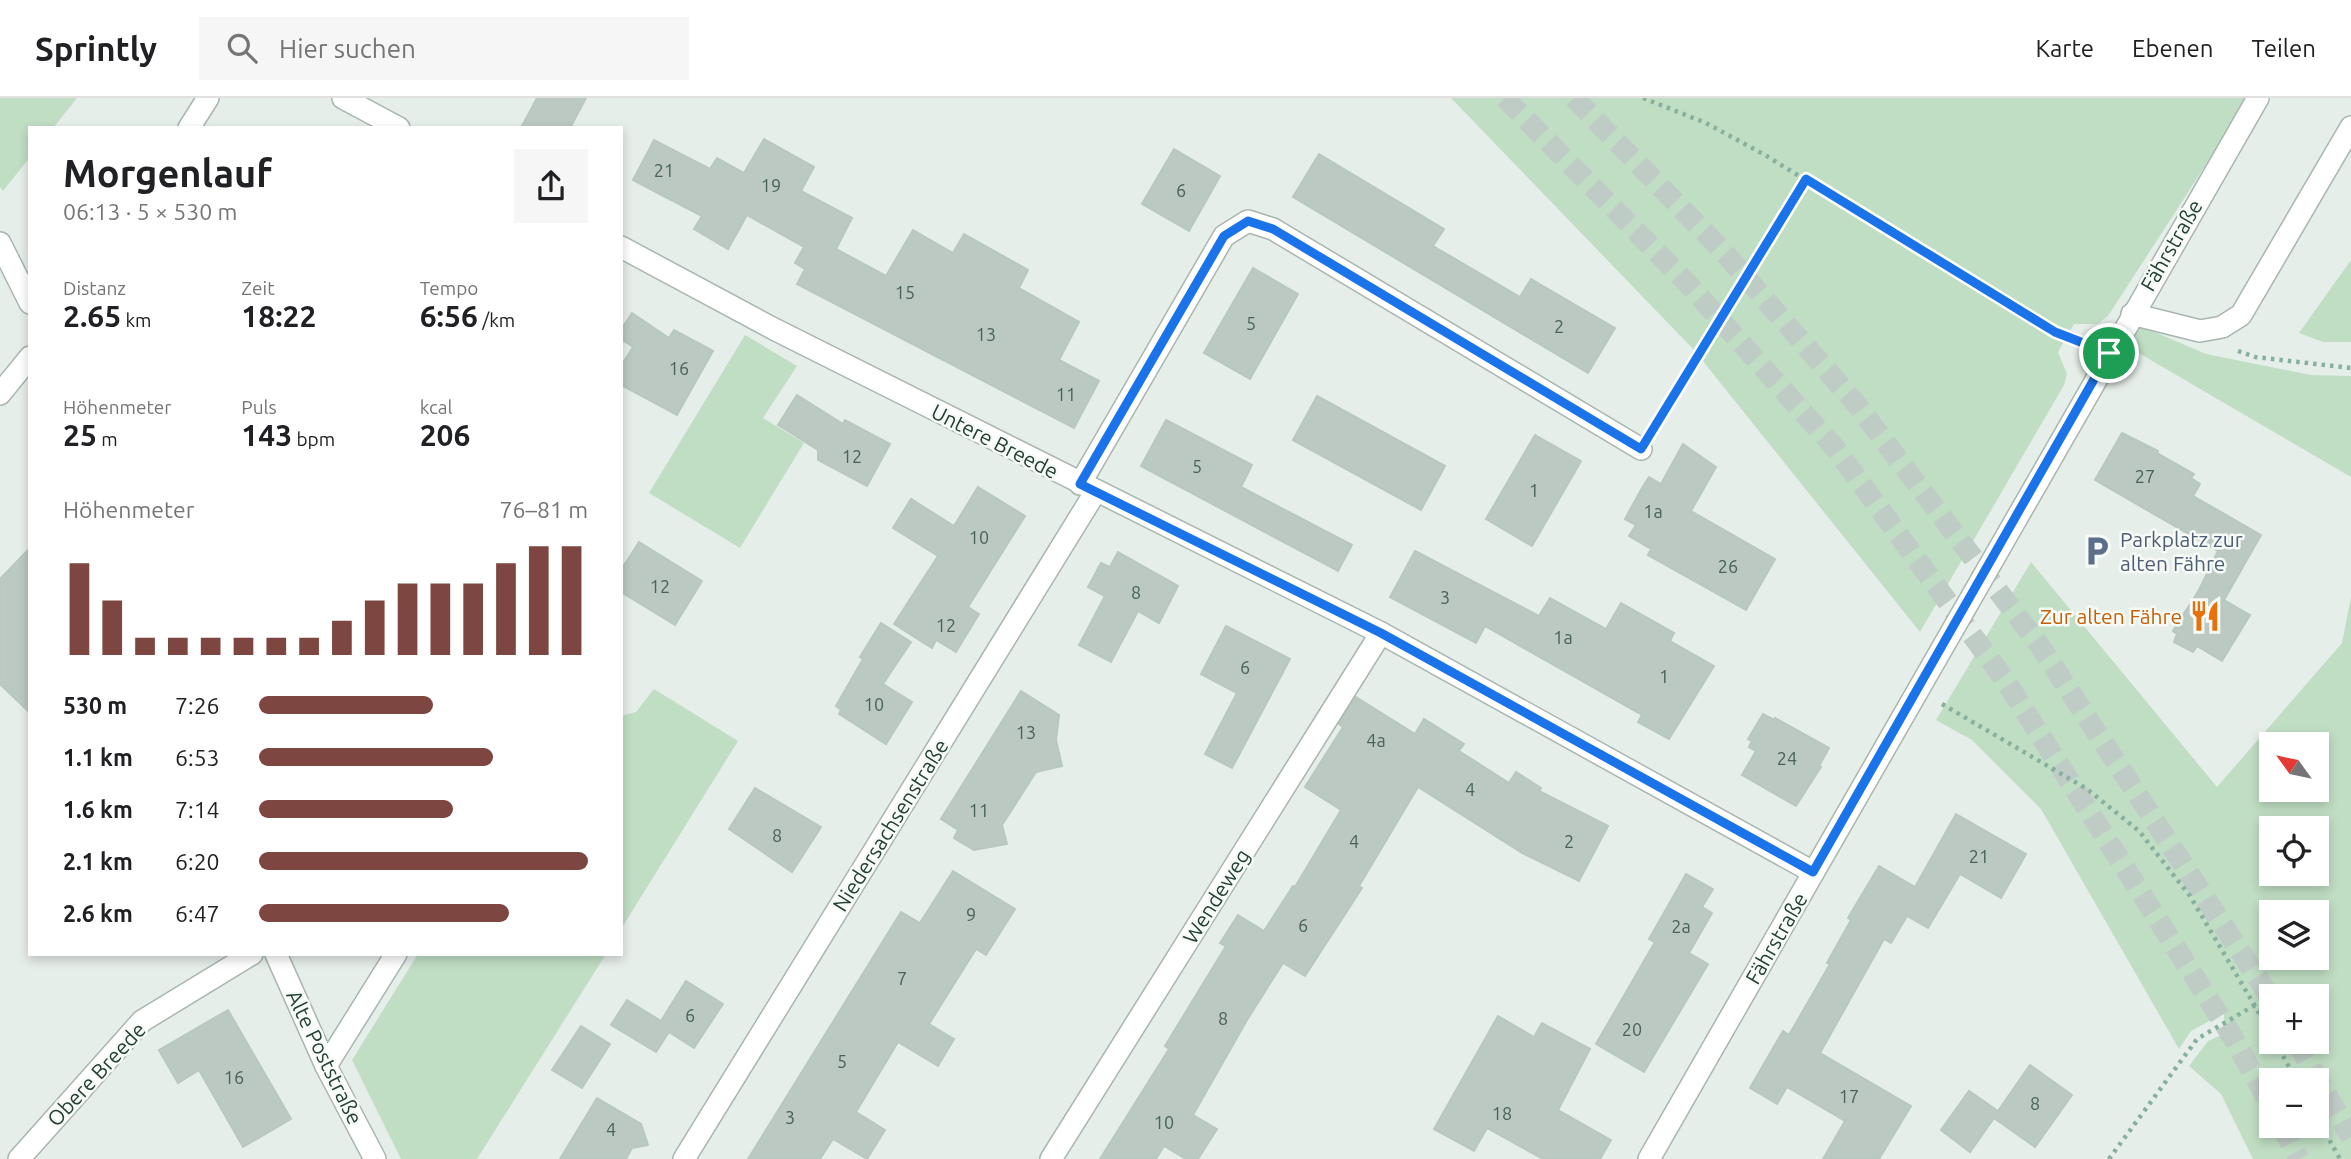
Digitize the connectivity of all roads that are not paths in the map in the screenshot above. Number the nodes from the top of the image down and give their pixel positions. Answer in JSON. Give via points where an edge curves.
{"nodes":[{"id":1,"x":208,"y":98,"type":"edge"},
{"id":2,"x":343,"y":98,"type":"edge"},
{"id":3,"x":2258,"y":98,"type":"edge"},
{"id":4,"x":190,"y":126,"type":"edge"},
{"id":5,"x":394,"y":126,"type":"edge"},
{"id":6,"x":2351,"y":127,"type":"edge"},
{"id":7,"x":0,"y":243,"type":"edge"},
{"id":8,"x":623,"y":248,"type":"edge"},
{"id":9,"x":28,"y":299,"type":"edge"},
{"id":10,"x":2132,"y":314,"type":"junction"},
{"id":11,"x":28,"y":359,"type":"edge"},
{"id":12,"x":0,"y":394,"type":"edge"},
{"id":13,"x":1641,"y":449,"type":"road end"},
{"id":14,"x":1088,"y":487,"type":"junction"},
{"id":15,"x":1381,"y":633,"type":"junction"},
{"id":16,"x":1813,"y":872,"type":"junction"},
{"id":17,"x":249,"y":956,"type":"edge"},
{"id":18,"x":277,"y":956,"type":"edge"},
{"id":19,"x":395,"y":956,"type":"edge"},
{"id":20,"x":326,"y":1066,"type":"junction"},
{"id":21,"x":19,"y":1159,"type":"edge"},
{"id":22,"x":375,"y":1159,"type":"edge"},
{"id":23,"x":684,"y":1159,"type":"edge"},
{"id":24,"x":1051,"y":1159,"type":"edge"},
{"id":25,"x":1649,"y":1159,"type":"edge"}],
"edges":[{"from":1,"to":4,"type":"street"},
{"from":2,"to":5,"type":"street"},
{"from":3,"to":10,"type":"street","name":"Fährstraße"},
{"from":6,"to":10,"type":"street","via":[[2241,315],[2222,327],[2200,331]]},
{"from":7,"to":9,"type":"street"},
{"from":8,"to":14,"type":"street","name":"Untere Breede"},
{"from":10,"to":16,"type":"street","name":"Fährstraße"},
{"from":11,"to":12,"type":"street"},
{"from":13,"to":14,"type":"street","name":"Niedersachsenstraße","via":[[1273,229],[1248,221],[1224,236]]},
{"from":14,"to":15,"type":"street","name":"Untere Breede"},
{"from":14,"to":23,"type":"street","name":"Niedersachsenstraße"},
{"from":15,"to":16,"type":"street","name":"Untere Breede"},
{"from":15,"to":24,"type":"street","name":"Wendeweg"},
{"from":16,"to":25,"type":"street","name":"Fährstraße"},
{"from":17,"to":21,"type":"street","name":"Obere Breede","via":[[142,1021]]},
{"from":18,"to":20,"type":"street","name":"Alte Poststraße"},
{"from":19,"to":20,"type":"street"},
{"from":20,"to":22,"type":"street","name":"Alte Poststraße"}]}
